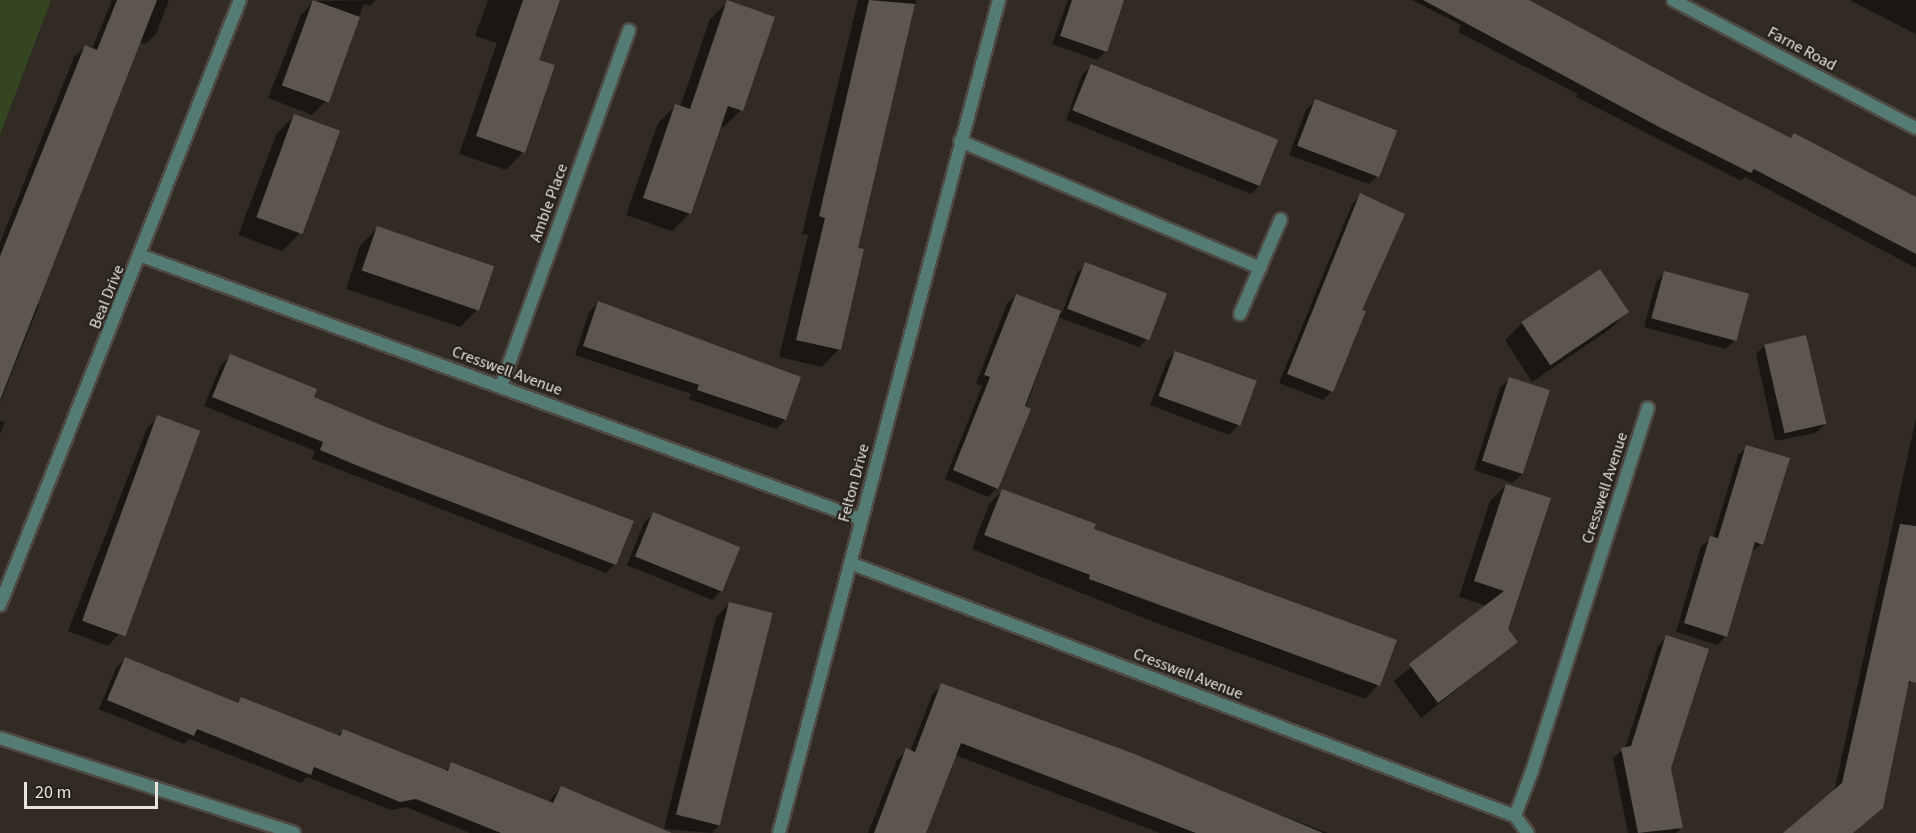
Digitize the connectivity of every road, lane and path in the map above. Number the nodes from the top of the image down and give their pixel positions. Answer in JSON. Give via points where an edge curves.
{"nodes":[{"id":1,"x":240,"y":0,"type":"edge"},
{"id":2,"x":999,"y":0,"type":"edge"},
{"id":3,"x":1673,"y":0,"type":"edge"},
{"id":4,"x":629,"y":30,"type":"dead end"},
{"id":5,"x":1916,"y":128,"type":"edge"},
{"id":6,"x":960,"y":141,"type":"junction"},
{"id":7,"x":1281,"y":219,"type":"dead end"},
{"id":8,"x":142,"y":256,"type":"junction"},
{"id":9,"x":1260,"y":268,"type":"junction"},
{"id":10,"x":1240,"y":314,"type":"dead end"},
{"id":11,"x":501,"y":387,"type":"junction"},
{"id":12,"x":1648,"y":408,"type":"dead end"},
{"id":13,"x":861,"y":519,"type":"junction"},
{"id":14,"x":850,"y":563,"type":"junction"},
{"id":15,"x":0,"y":605,"type":"edge"},
{"id":16,"x":0,"y":738,"type":"edge"},
{"id":17,"x":1515,"y":816,"type":"junction"},
{"id":18,"x":294,"y":833,"type":"edge"},
{"id":19,"x":779,"y":833,"type":"edge"},
{"id":20,"x":1528,"y":833,"type":"edge"}],
"edges":[{"from":1,"to":8,"type":"street","name":"Beal Drive"},
{"from":2,"to":6,"type":"street","name":"Felton Drive"},
{"from":3,"to":5,"type":"street","name":"Farne Road"},
{"from":4,"to":11,"type":"street","name":"Amble Place"},
{"from":6,"to":9,"type":"street"},
{"from":6,"to":13,"type":"street","name":"Felton Drive"},
{"from":7,"to":9,"type":"street"},
{"from":8,"to":11,"type":"street","name":"Cresswell Avenue"},
{"from":8,"to":15,"type":"street","name":"Beal Drive"},
{"from":9,"to":10,"type":"street"},
{"from":11,"to":13,"type":"street","name":"Cresswell Avenue"},
{"from":12,"to":17,"type":"street","name":"Cresswell Avenue"},
{"from":13,"to":14,"type":"street","name":"Felton Drive"},
{"from":14,"to":17,"type":"street","name":"Cresswell Avenue"},
{"from":14,"to":19,"type":"street","name":"Felton Drive"},
{"from":16,"to":18,"type":"street"},
{"from":17,"to":20,"type":"street"}]}
